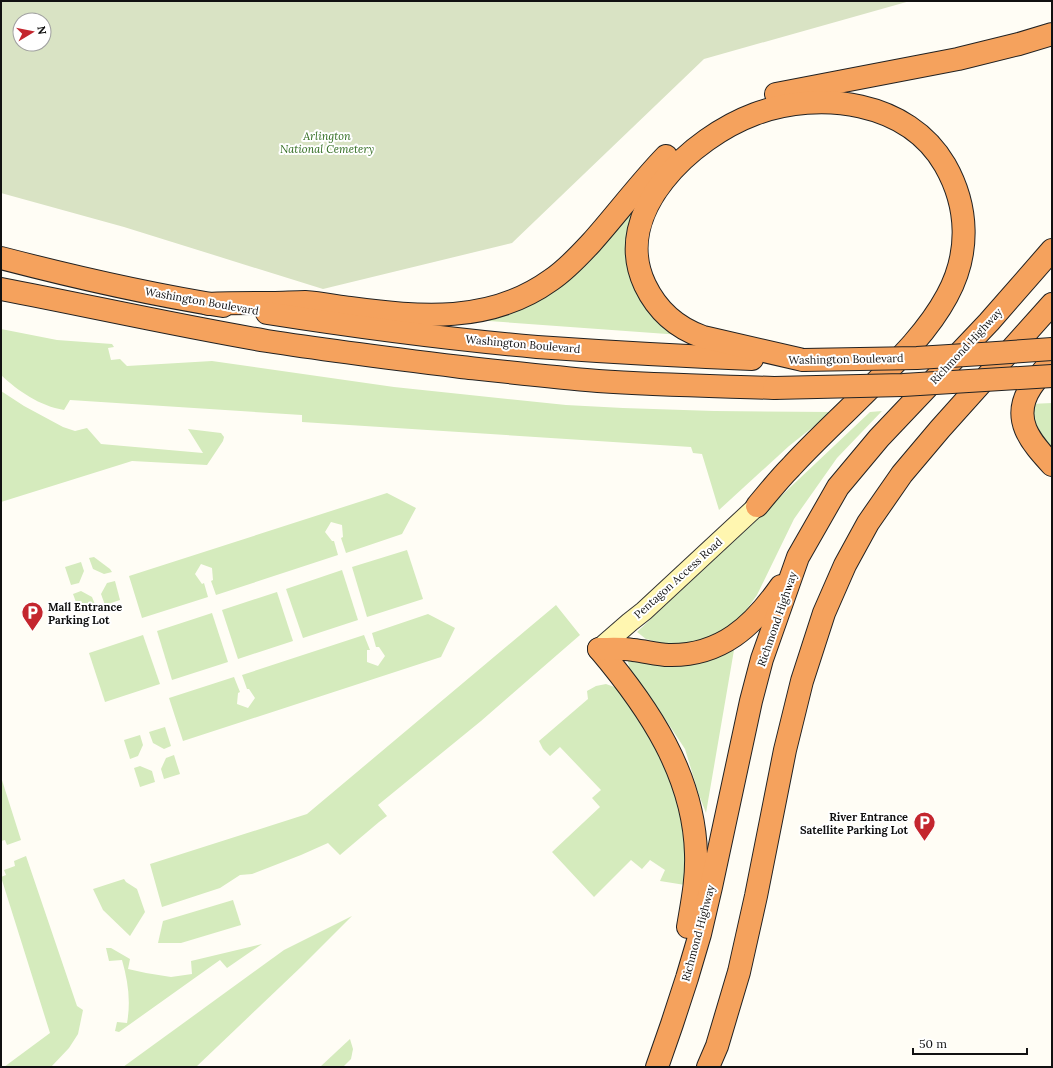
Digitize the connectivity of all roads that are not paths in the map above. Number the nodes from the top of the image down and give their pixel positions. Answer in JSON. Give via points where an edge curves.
{"nodes":[{"id":1,"x":1052,"y":34,"type":"edge"},
{"id":2,"x":791,"y":91,"type":"junction"},
{"id":3,"x":1052,"y":250,"type":"edge"},
{"id":4,"x":1,"y":258,"type":"edge"},
{"id":5,"x":1,"y":282,"type":"edge"},
{"id":6,"x":1,"y":289,"type":"edge"},
{"id":7,"x":49,"y":298,"type":"junction"},
{"id":8,"x":208,"y":304,"type":"junction"},
{"id":9,"x":1052,"y":304,"type":"edge"},
{"id":10,"x":1052,"y":349,"type":"edge"},
{"id":11,"x":803,"y":360,"type":"junction"},
{"id":12,"x":1052,"y":360,"type":"edge"},
{"id":13,"x":1052,"y":376,"type":"edge"},
{"id":14,"x":1052,"y":465,"type":"edge"},
{"id":15,"x":757,"y":506,"type":"junction"},
{"id":16,"x":798,"y":558,"type":"junction"},
{"id":17,"x":599,"y":649,"type":"junction"},
{"id":18,"x":672,"y":1024,"type":"junction"},
{"id":19,"x":657,"y":1067,"type":"edge"},
{"id":20,"x":708,"y":1067,"type":"edge"}],
"edges":[{"from":1,"to":2,"type":"highway","via":[[958,59]]},
{"from":2,"to":8,"type":"highway","via":[[738,106],[703,125],[673,149],[603,230],[567,267],[534,291],[501,306],[464,313],[424,315],[304,302]]},
{"from":2,"to":15,"type":"highway","via":[[832,91],[867,96],[894,105],[921,120],[953,155],[966,181],[976,226],[974,256],[960,295],[928,343],[830,444],[799,473]]},
{"from":3,"to":16,"type":"highway","name":"Richmond Highway","via":[[989,322],[879,438],[838,487]]},
{"from":4,"to":8,"type":"highway","name":"Washington Boulevard"},
{"from":5,"to":7,"type":"highway"},
{"from":6,"to":7,"type":"highway"},
{"from":7,"to":13,"type":"highway","bridge":true,"via":[[156,321],[320,349],[597,381],[774,388],[903,385]]},
{"from":8,"to":11,"type":"highway","name":"Washington Boulevard","via":[[372,329],[537,347]]},
{"from":9,"to":20,"type":"highway","via":[[902,474],[868,523],[845,565],[824,613],[802,681],[785,750],[739,972],[717,1046]]},
{"from":10,"to":11,"type":"highway","name":"Washington Boulevard","bridge":true,"via":[[917,358]]},
{"from":11,"to":15,"type":"highway","via":[[703,337],[673,321],[654,302],[642,278],[637,248],[640,227],[648,204],[668,175],[699,145],[743,119],[764,111],[799,104],[845,104],[876,110],[901,121],[924,138],[949,173],[959,200],[964,228],[958,270],[946,297],[921,335],[791,467]]},
{"from":12,"to":14,"type":"highway","via":[[1031,387],[1022,410],[1024,426],[1029,437]]},
{"from":15,"to":17,"type":"street","name":"Pentagon Access Road","via":[[644,611]]},
{"from":16,"to":17,"type":"highway","via":[[764,608],[735,636],[717,646],[692,653],[668,655],[616,648]]},
{"from":16,"to":18,"type":"highway","name":"Richmond Highway","via":[[762,659],[700,934]]},
{"from":17,"to":18,"type":"highway","via":[[639,700],[662,736],[685,787],[690,807],[696,854],[695,880]]},
{"from":18,"to":19,"type":"highway","name":"Richmond Highway"}]}
